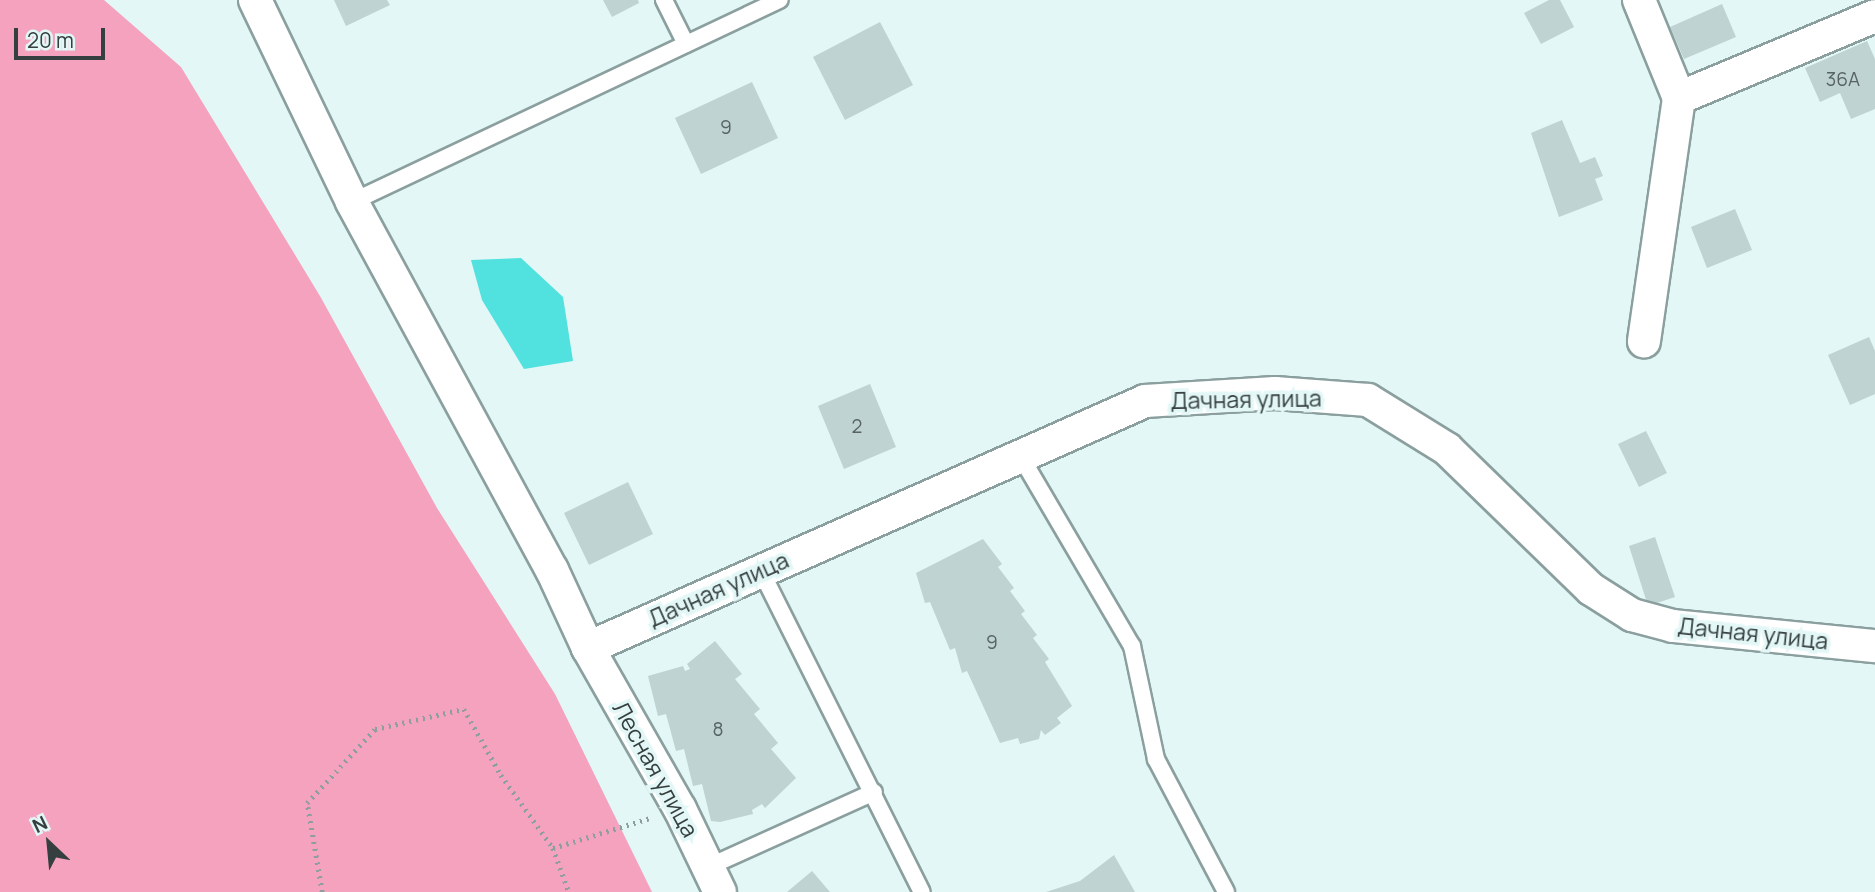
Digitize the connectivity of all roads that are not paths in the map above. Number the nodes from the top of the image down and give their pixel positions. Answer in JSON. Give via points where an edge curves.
{"nodes":[{"id":1,"x":255,"y":0,"type":"edge"},
{"id":2,"x":664,"y":0,"type":"edge"},
{"id":3,"x":780,"y":0,"type":"edge"},
{"id":4,"x":1639,"y":0,"type":"edge"},
{"id":5,"x":1875,"y":16,"type":"edge"},
{"id":6,"x":685,"y":44,"type":"junction"},
{"id":7,"x":1679,"y":98,"type":"junction"},
{"id":8,"x":352,"y":202,"type":"junction"},
{"id":9,"x":1644,"y":342,"type":"dead end"},
{"id":10,"x":1021,"y":457,"type":"junction"},
{"id":11,"x":760,"y":569,"type":"junction"},
{"id":12,"x":1875,"y":646,"type":"edge"},
{"id":13,"x":588,"y":648,"type":"junction"},
{"id":14,"x":874,"y":792,"type":"junction"},
{"id":15,"x":714,"y":880,"type":"edge"},
{"id":16,"x":922,"y":892,"type":"edge"},
{"id":17,"x":1226,"y":892,"type":"edge"}],
"edges":[{"from":1,"to":8,"type":"street","name":"Лесная улица"},
{"from":2,"to":6,"type":"lane"},
{"from":3,"to":6,"type":"lane"},
{"from":4,"to":7,"type":"street"},
{"from":5,"to":7,"type":"street"},
{"from":6,"to":8,"type":"lane"},
{"from":7,"to":9,"type":"street"},
{"from":8,"to":13,"type":"street","name":"Лесная улица","via":[[552,570]]},
{"from":10,"to":11,"type":"street","name":"Дачная улица"},
{"from":10,"to":12,"type":"street","name":"Дачная улица","via":[[1145,401],[1275,393],[1368,400],[1447,449],[1591,589],[1632,615],[1673,626]]},
{"from":10,"to":17,"type":"lane","via":[[1132,646],[1156,759]]},
{"from":11,"to":13,"type":"street","name":"Дачная улица"},
{"from":11,"to":14,"type":"lane"},
{"from":13,"to":15,"type":"street","name":"Лесная улица","via":[[681,809]]},
{"from":14,"to":15,"type":"lane"},
{"from":14,"to":16,"type":"lane"}]}
